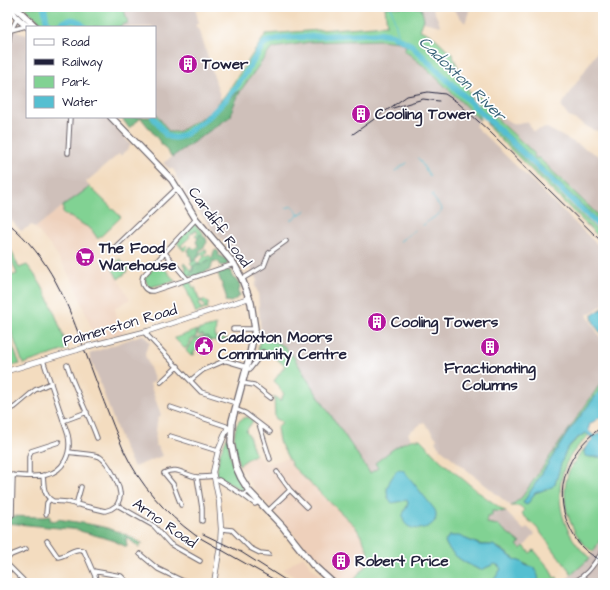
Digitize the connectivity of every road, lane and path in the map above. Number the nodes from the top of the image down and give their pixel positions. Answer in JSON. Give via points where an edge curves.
{"nodes":[{"id":1,"x":9,"y":7,"type":"edge"},
{"id":2,"x":17,"y":9,"type":"edge"},
{"id":3,"x":18,"y":18,"type":"junction"},
{"id":4,"x":26,"y":26,"type":"edge"},
{"id":5,"x":27,"y":26,"type":"edge"},
{"id":6,"x":35,"y":26,"type":"edge"},
{"id":7,"x":11,"y":30,"type":"junction"},
{"id":8,"x":7,"y":52,"type":"edge"},
{"id":9,"x":70,"y":118,"type":"edge"},
{"id":10,"x":112,"y":118,"type":"edge"},
{"id":11,"x":116,"y":118,"type":"edge"},
{"id":12,"x":122,"y":129,"type":"junction"},
{"id":13,"x":68,"y":153,"type":"dead end"},
{"id":14,"x":178,"y":188,"type":"junction"},
{"id":15,"x":196,"y":219,"type":"junction"},
{"id":16,"x":286,"y":241,"type":"dead end"},
{"id":17,"x":111,"y":251,"type":"dead end"},
{"id":18,"x":165,"y":253,"type":"junction"},
{"id":19,"x":234,"y":264,"type":"junction"},
{"id":20,"x":242,"y":279,"type":"junction"},
{"id":21,"x":187,"y":280,"type":"junction"},
{"id":22,"x":245,"y":286,"type":"junction"},
{"id":23,"x":249,"y":298,"type":"junction"},
{"id":24,"x":240,"y":301,"type":"junction"},
{"id":25,"x":233,"y":329,"type":"dead end"},
{"id":26,"x":255,"y":329,"type":"junction"},
{"id":27,"x":144,"y":332,"type":"junction"},
{"id":28,"x":264,"y":352,"type":"dead end"},
{"id":29,"x":44,"y":360,"type":"junction"},
{"id":30,"x":67,"y":365,"type":"dead end"},
{"id":31,"x":178,"y":366,"type":"junction"},
{"id":32,"x":246,"y":368,"type":"junction"},
{"id":33,"x":7,"y":371,"type":"edge"},
{"id":34,"x":191,"y":380,"type":"junction"},
{"id":35,"x":161,"y":382,"type":"dead end"},
{"id":36,"x":242,"y":382,"type":"junction"},
{"id":37,"x":51,"y":383,"type":"junction"},
{"id":38,"x":272,"y":398,"type":"dead end"},
{"id":39,"x":236,"y":406,"type":"junction"},
{"id":40,"x":170,"y":407,"type":"dead end"},
{"id":41,"x":7,"y":412,"type":"edge"},
{"id":42,"x":87,"y":412,"type":"junction"},
{"id":43,"x":63,"y":421,"type":"junction"},
{"id":44,"x":259,"y":424,"type":"junction"},
{"id":45,"x":230,"y":428,"type":"junction"},
{"id":46,"x":270,"y":432,"type":"dead end"},
{"id":47,"x":170,"y":436,"type":"dead end"},
{"id":48,"x":97,"y":438,"type":"dead end"},
{"id":49,"x":59,"y":442,"type":"dead end"},
{"id":50,"x":218,"y":451,"type":"junction"},
{"id":51,"x":69,"y":452,"type":"junction"},
{"id":52,"x":270,"y":459,"type":"dead end"},
{"id":53,"x":277,"y":472,"type":"dead end"},
{"id":54,"x":7,"y":475,"type":"edge"},
{"id":55,"x":13,"y":475,"type":"junction"},
{"id":56,"x":43,"y":475,"type":"junction"},
{"id":57,"x":29,"y":476,"type":"junction"},
{"id":58,"x":197,"y":477,"type":"junction"},
{"id":59,"x":214,"y":479,"type":"junction"},
{"id":60,"x":81,"y":487,"type":"dead end"},
{"id":61,"x":290,"y":490,"type":"junction"},
{"id":62,"x":250,"y":492,"type":"junction"},
{"id":63,"x":243,"y":495,"type":"junction"},
{"id":64,"x":50,"y":499,"type":"junction"},
{"id":65,"x":259,"y":502,"type":"junction"},
{"id":66,"x":76,"y":505,"type":"junction"},
{"id":67,"x":117,"y":505,"type":"junction"},
{"id":68,"x":182,"y":505,"type":"dead end"},
{"id":69,"x":307,"y":507,"type":"dead end"},
{"id":70,"x":268,"y":511,"type":"junction"},
{"id":71,"x":46,"y":514,"type":"dead end"},
{"id":72,"x":12,"y":515,"type":"dead end"},
{"id":73,"x":202,"y":521,"type":"dead end"},
{"id":74,"x":221,"y":529,"type":"junction"},
{"id":75,"x":47,"y":541,"type":"dead end"},
{"id":76,"x":26,"y":549,"type":"dead end"},
{"id":77,"x":603,"y":551,"type":"edge"},
{"id":78,"x":140,"y":554,"type":"dead end"},
{"id":79,"x":269,"y":554,"type":"dead end"},
{"id":80,"x":7,"y":559,"type":"edge"},
{"id":81,"x":200,"y":562,"type":"dead end"},
{"id":82,"x":7,"y":564,"type":"edge"},
{"id":83,"x":93,"y":571,"type":"junction"},
{"id":84,"x":23,"y":580,"type":"dead end"},
{"id":85,"x":98,"y":583,"type":"edge"},
{"id":86,"x":128,"y":583,"type":"edge"},
{"id":87,"x":187,"y":583,"type":"edge"},
{"id":88,"x":214,"y":583,"type":"edge"},
{"id":89,"x":333,"y":583,"type":"edge"},
{"id":90,"x":572,"y":583,"type":"edge"}],
"edges":[{"from":1,"to":3,"type":"main road"},
{"from":2,"to":3,"type":"street"},
{"from":2,"to":6,"type":"main road"},
{"from":3,"to":5,"type":"main road"},
{"from":3,"to":7,"type":"street"},
{"from":4,"to":7,"type":"street"},
{"from":7,"to":8,"type":"street"},
{"from":9,"to":13,"type":"street"},
{"from":10,"to":12,"type":"main road","name":"Cardiff Road"},
{"from":11,"to":12,"type":"main road","name":"Cardiff Road"},
{"from":12,"to":14,"type":"main road","name":"Cardiff Road"},
{"from":14,"to":15,"type":"main road","name":"Cardiff Road"},
{"from":14,"to":17,"type":"street"},
{"from":15,"to":18,"type":"street"},
{"from":15,"to":19,"type":"main road","name":"Cardiff Road"},
{"from":16,"to":20,"type":"street","via":[[269,253],[263,267]]},
{"from":18,"to":21,"type":"street"},
{"from":18,"to":21,"type":"street","via":[[143,276],[145,288],[149,291]]},
{"from":19,"to":20,"type":"main road","name":"Cardiff Road"},
{"from":19,"to":21,"type":"street"},
{"from":20,"to":22,"type":"main road","name":"Cardiff Road"},
{"from":22,"to":23,"type":"main road","name":"Cardiff Road"},
{"from":22,"to":24,"type":"street"},
{"from":23,"to":24,"type":"street","name":"Palmerston Road"},
{"from":23,"to":26,"type":"main road","name":"Cardiff Road"},
{"from":24,"to":27,"type":"street","name":"Palmerston Road"},
{"from":25,"to":26,"type":"street"},
{"from":26,"to":32,"type":"main road","name":"Cardiff Road"},
{"from":27,"to":29,"type":"street","name":"Palmerston Road","bridge":true},
{"from":27,"to":31,"type":"street"},
{"from":28,"to":32,"type":"street","via":[[250,369]]},
{"from":29,"to":33,"type":"street","name":"Palmerston Road"},
{"from":29,"to":37,"type":"street"},
{"from":30,"to":42,"type":"street"},
{"from":31,"to":34,"type":"street"},
{"from":31,"to":35,"type":"street"},
{"from":32,"to":34,"type":"street","via":[[224,361],[203,370]]},
{"from":32,"to":36,"type":"main road","name":"Cardiff Road"},
{"from":34,"to":39,"type":"street","via":[[201,392]]},
{"from":36,"to":38,"type":"street","via":[[254,385]]},
{"from":36,"to":39,"type":"main road","name":"Cardiff Road"},
{"from":37,"to":41,"type":"street","via":[[35,390]]},
{"from":37,"to":43,"type":"street"},
{"from":39,"to":44,"type":"street"},
{"from":39,"to":45,"type":"main road","name":"Cardiff Road"},
{"from":40,"to":45,"type":"street"},
{"from":42,"to":43,"type":"street"},
{"from":42,"to":48,"type":"street"},
{"from":43,"to":51,"type":"street"},
{"from":44,"to":46,"type":"street"},
{"from":44,"to":52,"type":"street"},
{"from":45,"to":50,"type":"street","via":[[225,431]]},
{"from":45,"to":62,"type":"main road","name":"Cardiff Road","via":[[234,460]]},
{"from":47,"to":50,"type":"street"},
{"from":49,"to":57,"type":"street","via":[[31,451]]},
{"from":50,"to":59,"type":"street"},
{"from":51,"to":56,"type":"street","via":[[60,468]]},
{"from":51,"to":67,"type":"street","via":[[104,460],[118,485],[120,492]]},
{"from":53,"to":61,"type":"street"},
{"from":54,"to":55,"type":"street"},
{"from":55,"to":57,"type":"street"},
{"from":55,"to":72,"type":"street"},
{"from":56,"to":57,"type":"street"},
{"from":56,"to":64,"type":"street","via":[[44,490]]},
{"from":58,"to":59,"type":"street"},
{"from":58,"to":68,"type":"street","via":[[174,470],[164,473],[173,484]]},
{"from":58,"to":73,"type":"street"},
{"from":59,"to":63,"type":"street"},
{"from":59,"to":74,"type":"street"},
{"from":60,"to":66,"type":"street"},
{"from":61,"to":69,"type":"street"},
{"from":61,"to":70,"type":"street"},
{"from":62,"to":63,"type":"street"},
{"from":62,"to":65,"type":"main road","name":"Cardiff Road"},
{"from":63,"to":65,"type":"street","via":[[255,504]]},
{"from":64,"to":66,"type":"street"},
{"from":64,"to":71,"type":"street"},
{"from":65,"to":70,"type":"main road","name":"Cardiff Road"},
{"from":66,"to":67,"type":"street","via":[[105,511]]},
{"from":67,"to":81,"type":"street","name":"Arno Road","via":[[154,526],[170,544]]},
{"from":70,"to":89,"type":"main road","name":"Cardiff Road","via":[[318,570]]},
{"from":74,"to":79,"type":"street","via":[[232,530],[250,548]]},
{"from":74,"to":88,"type":"street"},
{"from":75,"to":83,"type":"street","via":[[58,557],[80,549],[84,551]]},
{"from":76,"to":80,"type":"street","via":[[10,555]]},
{"from":77,"to":90,"type":"street","via":[[587,574]]},
{"from":78,"to":87,"type":"street","via":[[158,568]]},
{"from":82,"to":84,"type":"street"},
{"from":83,"to":85,"type":"street"},
{"from":83,"to":86,"type":"street","via":[[121,576]]}]}
